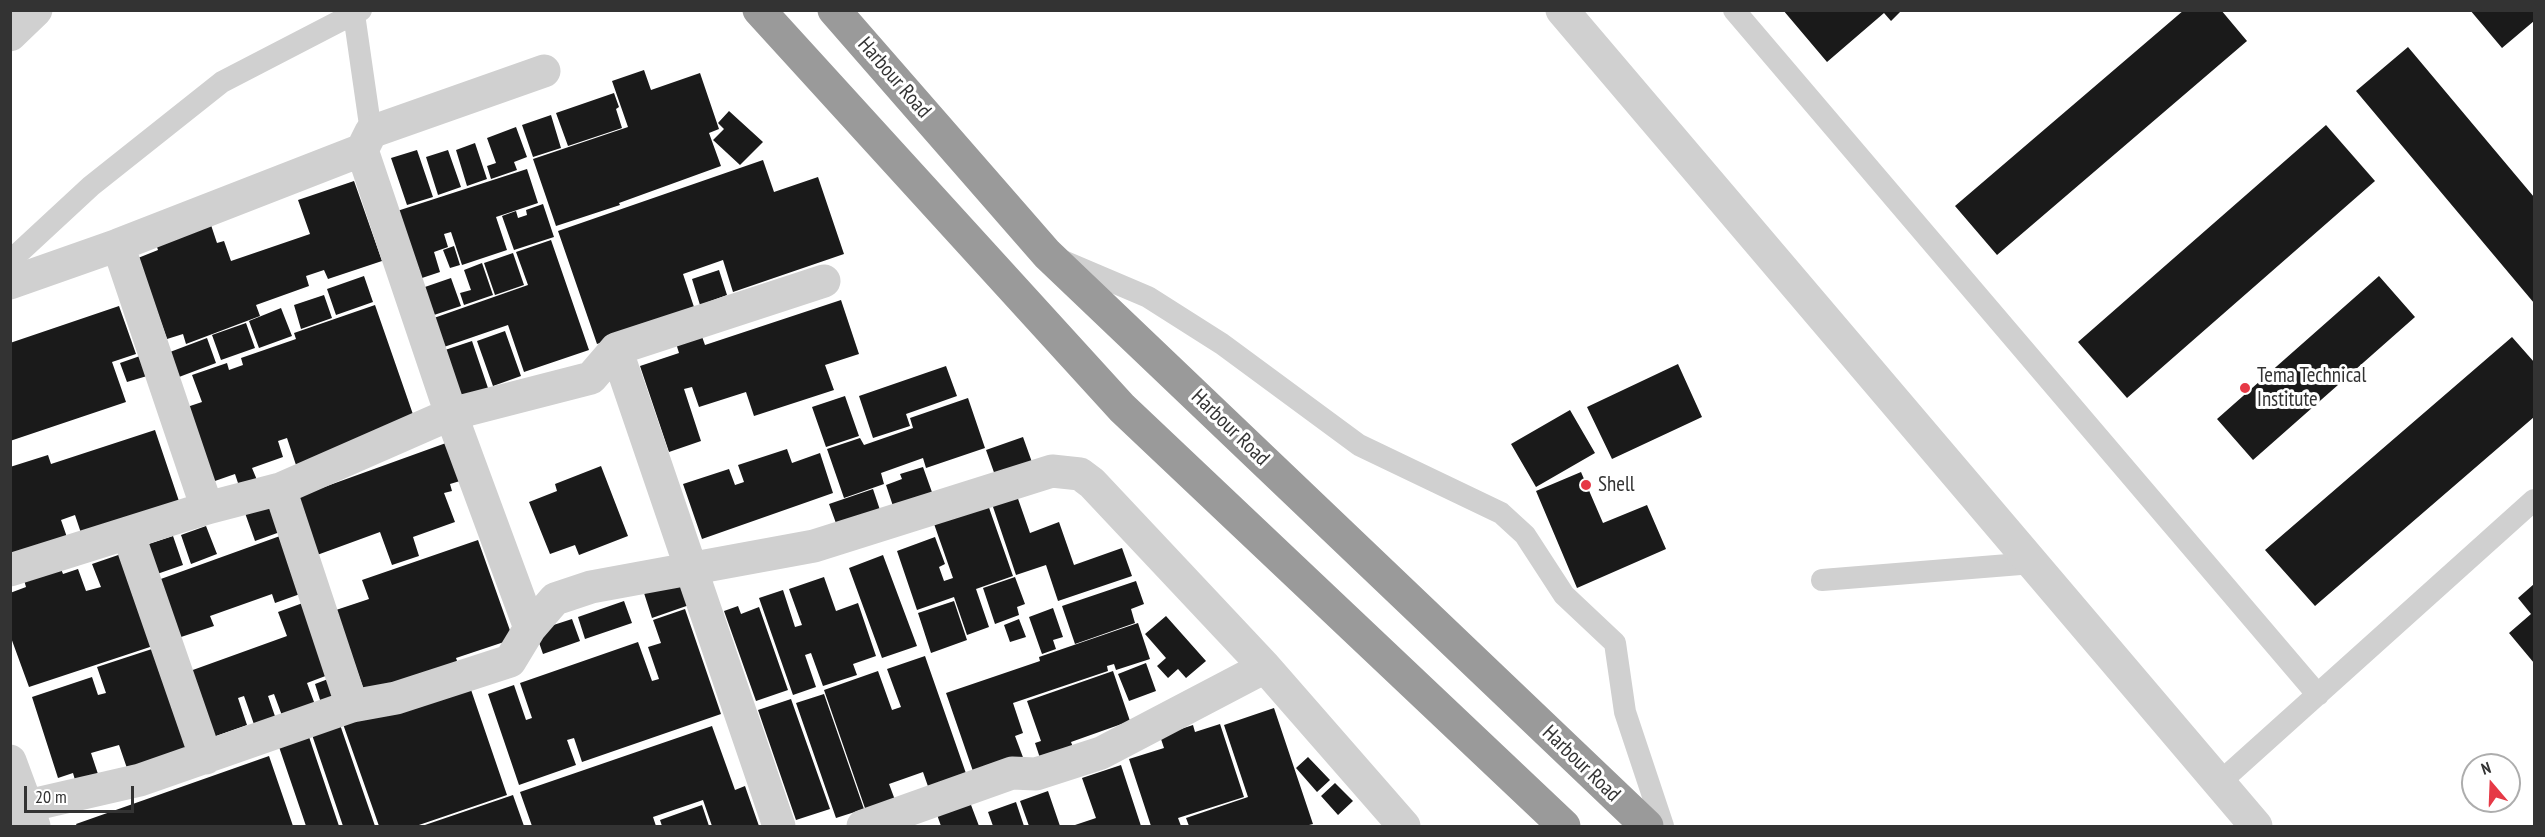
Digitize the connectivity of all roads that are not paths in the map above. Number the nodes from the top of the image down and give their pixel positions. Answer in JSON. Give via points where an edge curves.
{"nodes":[{"id":1,"x":36,"y":10,"type":"edge"},
{"id":2,"x":759,"y":10,"type":"edge"},
{"id":3,"x":834,"y":10,"type":"edge"},
{"id":4,"x":1562,"y":10,"type":"edge"},
{"id":5,"x":1734,"y":10,"type":"edge"},
{"id":6,"x":358,"y":12,"type":"edge"},
{"id":7,"x":10,"y":35,"type":"edge"},
{"id":8,"x":544,"y":71,"type":"dead end"},
{"id":9,"x":367,"y":141,"type":"junction"},
{"id":10,"x":118,"y":245,"type":"junction"},
{"id":11,"x":1047,"y":254,"type":"junction"},
{"id":12,"x":10,"y":261,"type":"edge"},
{"id":13,"x":824,"y":281,"type":"dead end"},
{"id":14,"x":10,"y":283,"type":"edge"},
{"id":15,"x":616,"y":349,"type":"junction"},
{"id":16,"x":450,"y":414,"type":"junction"},
{"id":17,"x":280,"y":489,"type":"junction"},
{"id":18,"x":2535,"y":500,"type":"edge"},
{"id":19,"x":207,"y":508,"type":"junction"},
{"id":20,"x":128,"y":533,"type":"junction"},
{"id":21,"x":2033,"y":563,"type":"junction"},
{"id":22,"x":10,"y":570,"type":"edge"},
{"id":23,"x":690,"y":570,"type":"junction"},
{"id":24,"x":1822,"y":580,"type":"dead end"},
{"id":25,"x":530,"y":628,"type":"junction"},
{"id":26,"x":1265,"y":667,"type":"junction"},
{"id":27,"x":2318,"y":694,"type":"junction"},
{"id":28,"x":352,"y":706,"type":"junction"},
{"id":29,"x":206,"y":758,"type":"junction"},
{"id":30,"x":10,"y":761,"type":"edge"},
{"id":31,"x":2219,"y":783,"type":"junction"},
{"id":32,"x":26,"y":820,"type":"edge"},
{"id":33,"x":779,"y":826,"type":"edge"},
{"id":34,"x":862,"y":826,"type":"edge"},
{"id":35,"x":1404,"y":826,"type":"edge"},
{"id":36,"x":1564,"y":826,"type":"edge"},
{"id":37,"x":1647,"y":826,"type":"edge"},
{"id":38,"x":1663,"y":826,"type":"edge"},
{"id":39,"x":2256,"y":826,"type":"edge"}],
"edges":[{"from":1,"to":7,"type":"street"},
{"from":2,"to":36,"type":"highway","via":[[1122,408]]},
{"from":3,"to":11,"type":"highway","name":"Harbour Road"},
{"from":4,"to":21,"type":"street"},
{"from":5,"to":27,"type":"lane"},
{"from":6,"to":9,"type":"lane"},
{"from":6,"to":12,"type":"lane","via":[[222,82],[91,186]]},
{"from":8,"to":9,"type":"street"},
{"from":9,"to":10,"type":"street"},
{"from":9,"to":16,"type":"street"},
{"from":10,"to":14,"type":"street"},
{"from":10,"to":19,"type":"street"},
{"from":11,"to":37,"type":"highway","name":"Harbour Road"},
{"from":11,"to":38,"type":"lane","via":[[1148,297],[1222,344],[1359,445],[1501,513],[1525,535],[1564,595],[1615,643],[1625,712]]},
{"from":13,"to":15,"type":"street"},
{"from":15,"to":16,"type":"street","via":[[591,378]]},
{"from":15,"to":23,"type":"street"},
{"from":16,"to":17,"type":"street"},
{"from":16,"to":25,"type":"street"},
{"from":17,"to":19,"type":"street"},
{"from":17,"to":28,"type":"street"},
{"from":18,"to":27,"type":"lane"},
{"from":19,"to":20,"type":"street"},
{"from":20,"to":22,"type":"street"},
{"from":20,"to":29,"type":"street"},
{"from":21,"to":24,"type":"lane"},
{"from":21,"to":31,"type":"street"},
{"from":23,"to":25,"type":"street","via":[[591,587],[555,599]]},
{"from":23,"to":26,"type":"street","via":[[814,546],[1052,471],[1064,471],[1080,474],[1092,483]]},
{"from":23,"to":33,"type":"street"},
{"from":25,"to":28,"type":"street","via":[[510,661],[396,698]]},
{"from":26,"to":34,"type":"street","via":[[1101,753],[1036,774],[1012,774]]},
{"from":26,"to":35,"type":"street"},
{"from":27,"to":31,"type":"lane"},
{"from":28,"to":29,"type":"street"},
{"from":29,"to":32,"type":"street"},
{"from":30,"to":32,"type":"street"},
{"from":31,"to":39,"type":"street"}]}
